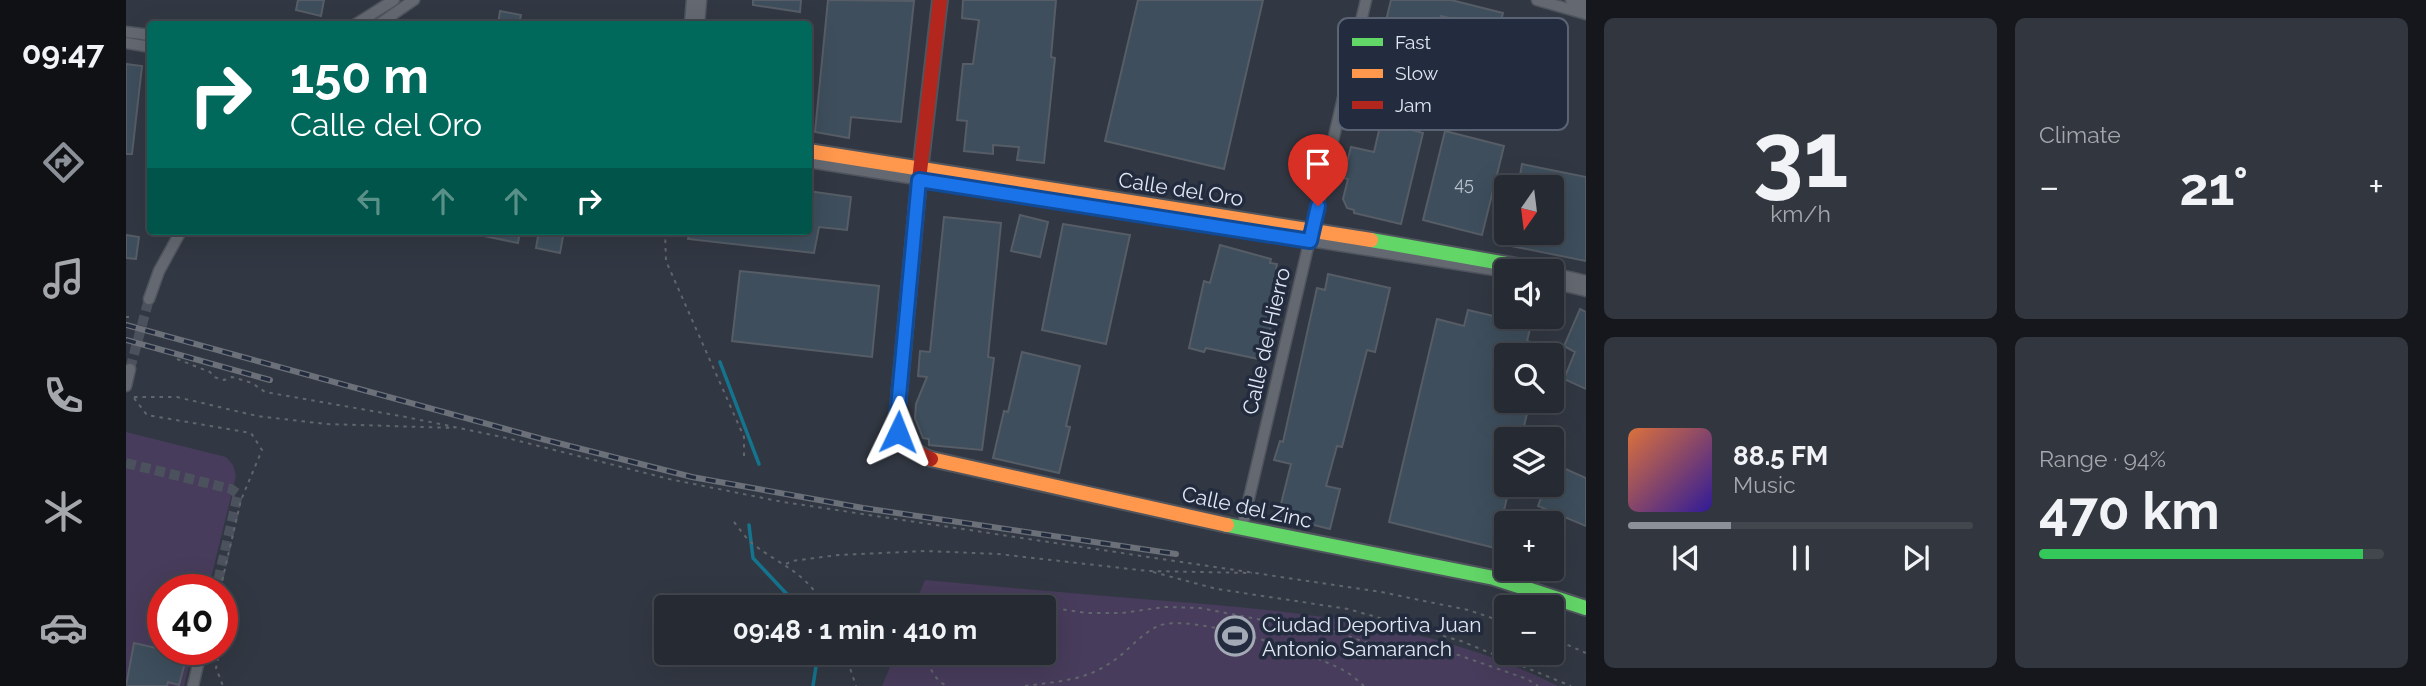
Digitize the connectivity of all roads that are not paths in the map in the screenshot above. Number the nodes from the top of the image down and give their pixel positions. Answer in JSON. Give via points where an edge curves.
{"nodes":[{"id":1,"x":394,"y":0,"type":"edge"},
{"id":2,"x":414,"y":0,"type":"edge"},
{"id":3,"x":692,"y":0,"type":"edge"},
{"id":4,"x":701,"y":0,"type":"edge"},
{"id":5,"x":940,"y":0,"type":"edge"},
{"id":6,"x":1366,"y":0,"type":"edge"},
{"id":7,"x":1537,"y":0,"type":"edge"},
{"id":8,"x":1571,"y":0,"type":"edge"},
{"id":9,"x":1586,"y":4,"type":"edge"},
{"id":10,"x":1586,"y":13,"type":"edge"},
{"id":11,"x":1362,"y":18,"type":"edge"},
{"id":12,"x":361,"y":21,"type":"edge"},
{"id":13,"x":383,"y":21,"type":"edge"},
{"id":14,"x":690,"y":21,"type":"edge"},
{"id":15,"x":699,"y":21,"type":"edge"},
{"id":16,"x":126,"y":32,"type":"edge"},
{"id":17,"x":147,"y":36,"type":"edge"},
{"id":18,"x":126,"y":43,"type":"edge"},
{"id":19,"x":147,"y":46,"type":"edge"},
{"id":20,"x":1338,"y":120,"type":"edge"},
{"id":21,"x":812,"y":152,"type":"edge"},
{"id":22,"x":812,"y":162,"type":"edge"},
{"id":23,"x":920,"y":174,"type":"junction"},
{"id":24,"x":179,"y":235,"type":"edge"},
{"id":25,"x":1311,"y":236,"type":"junction"},
{"id":26,"x":1494,"y":263,"type":"edge"},
{"id":27,"x":1494,"y":270,"type":"edge"},
{"id":28,"x":1564,"y":276,"type":"edge"},
{"id":29,"x":1586,"y":281,"type":"edge"},
{"id":30,"x":1564,"y":286,"type":"edge"},
{"id":31,"x":1586,"y":292,"type":"edge"},
{"id":32,"x":149,"y":299,"type":"tunnel mouth"},
{"id":33,"x":130,"y":369,"type":"road end"},
{"id":34,"x":126,"y":386,"type":"edge"},
{"id":35,"x":1242,"y":528,"type":"junction"},
{"id":36,"x":1585,"y":604,"type":"edge"},
{"id":37,"x":198,"y":665,"type":"edge"},
{"id":38,"x":192,"y":686,"type":"edge"}],
"edges":[{"from":1,"to":12,"type":"street"},
{"from":2,"to":13,"type":"street"},
{"from":3,"to":14,"type":"street"},
{"from":4,"to":15,"type":"street"},
{"from":5,"to":23,"type":"street"},
{"from":6,"to":11,"type":"street","name":"Calle del Hierro"},
{"from":7,"to":10,"type":"street"},
{"from":8,"to":9,"type":"street"},
{"from":16,"to":17,"type":"street"},
{"from":18,"to":19,"type":"street"},
{"from":20,"to":25,"type":"street","name":"Calle del Hierro"},
{"from":21,"to":23,"type":"street","name":"Calle del Oro"},
{"from":22,"to":23,"type":"street","name":"Calle del Oro"},
{"from":23,"to":25,"type":"street","name":"Calle del Oro"},
{"from":23,"to":35,"type":"street","name":"Calle del Zinc","via":[[897,418],[903,443],[933,460]]},
{"from":24,"to":32,"type":"street"},
{"from":25,"to":26,"type":"street","name":"Calle del Oro"},
{"from":25,"to":27,"type":"street","name":"Calle del Oro"},
{"from":25,"to":35,"type":"street","name":"Calle del Hierro"},
{"from":28,"to":29,"type":"street"},
{"from":30,"to":31,"type":"street"},
{"from":33,"to":34,"type":"street"},
{"from":35,"to":36,"type":"street","name":"Calle del Zinc","via":[[1494,578]]},
{"from":37,"to":38,"type":"street"}]}
